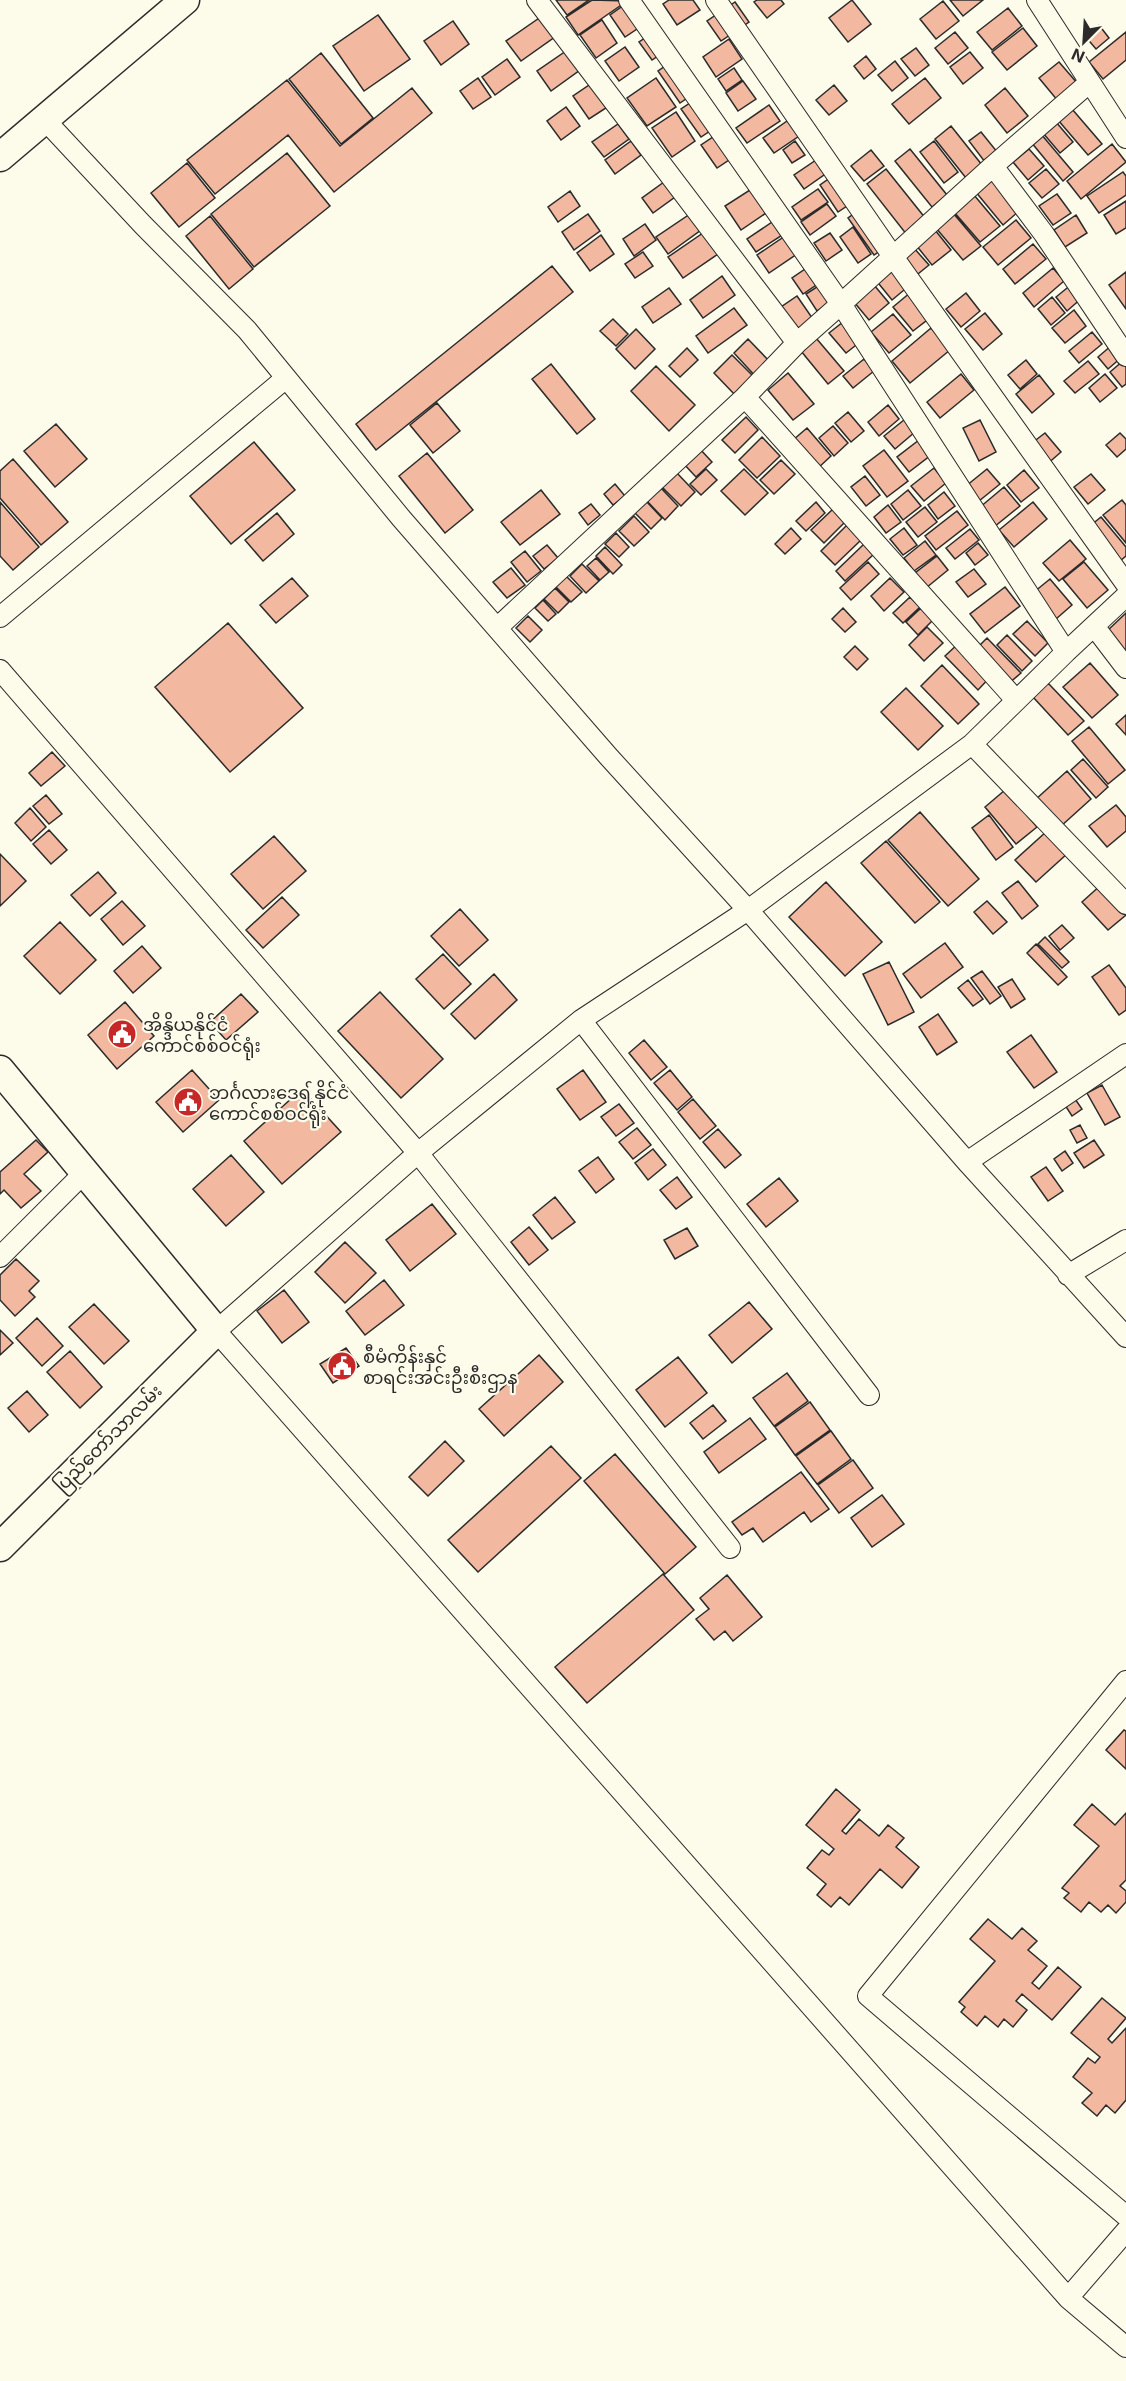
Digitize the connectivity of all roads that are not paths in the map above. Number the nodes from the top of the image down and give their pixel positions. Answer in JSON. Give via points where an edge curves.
{"nodes":[{"id":1,"x":185,"y":0,"type":"edge"},
{"id":2,"x":537,"y":0,"type":"edge"},
{"id":3,"x":629,"y":0,"type":"edge"},
{"id":4,"x":716,"y":0,"type":"edge"},
{"id":5,"x":1037,"y":0,"type":"edge"},
{"id":6,"x":1090,"y":82,"type":"junction"},
{"id":7,"x":45,"y":120,"type":"junction"},
{"id":8,"x":1126,"y":138,"type":"edge"},
{"id":9,"x":0,"y":157,"type":"edge"},
{"id":10,"x":993,"y":166,"type":"junction"},
{"id":11,"x":894,"y":258,"type":"junction"},
{"id":12,"x":841,"y":304,"type":"junction"},
{"id":13,"x":797,"y":343,"type":"junction"},
{"id":14,"x":1126,"y":356,"type":"edge"},
{"id":15,"x":286,"y":378,"type":"junction"},
{"id":16,"x":745,"y":398,"type":"junction"},
{"id":17,"x":1126,"y":584,"type":"edge"},
{"id":18,"x":1126,"y":596,"type":"edge"},
{"id":19,"x":0,"y":617,"type":"edge"},
{"id":20,"x":1094,"y":626,"type":"junction"},
{"id":21,"x":497,"y":628,"type":"junction"},
{"id":22,"x":1066,"y":652,"type":"junction"},
{"id":23,"x":1126,"y":668,"type":"edge"},
{"id":24,"x":0,"y":670,"type":"edge"},
{"id":25,"x":1016,"y":700,"type":"junction"},
{"id":26,"x":972,"y":744,"type":"junction"},
{"id":27,"x":1126,"y":904,"type":"edge"},
{"id":28,"x":748,"y":910,"type":"junction"},
{"id":29,"x":581,"y":1020,"type":"junction"},
{"id":30,"x":1126,"y":1054,"type":"edge"},
{"id":31,"x":0,"y":1070,"type":"edge"},
{"id":32,"x":418,"y":1153,"type":"junction"},
{"id":33,"x":967,"y":1162,"type":"junction"},
{"id":34,"x":85,"y":1172,"type":"junction"},
{"id":35,"x":1126,"y":1240,"type":"edge"},
{"id":36,"x":0,"y":1257,"type":"edge"},
{"id":37,"x":1068,"y":1275,"type":"junction"},
{"id":38,"x":216,"y":1331,"type":"junction"},
{"id":39,"x":1126,"y":1337,"type":"edge"},
{"id":40,"x":869,"y":1395,"type":"dead end"},
{"id":41,"x":0,"y":1547,"type":"edge"},
{"id":42,"x":730,"y":1548,"type":"dead end"},
{"id":43,"x":1126,"y":1681,"type":"edge"},
{"id":44,"x":1126,"y":2216,"type":"edge"},
{"id":45,"x":1126,"y":2231,"type":"edge"},
{"id":46,"x":1068,"y":2298,"type":"junction"},
{"id":47,"x":1126,"y":2347,"type":"edge"}],
"edges":[{"from":1,"to":7,"type":"street"},
{"from":2,"to":13,"type":"street"},
{"from":3,"to":12,"type":"street"},
{"from":4,"to":11,"type":"street"},
{"from":5,"to":6,"type":"street"},
{"from":6,"to":8,"type":"street"},
{"from":6,"to":10,"type":"street"},
{"from":7,"to":9,"type":"street"},
{"from":7,"to":15,"type":"street","via":[[247,330]]},
{"from":10,"to":11,"type":"street"},
{"from":10,"to":14,"type":"street"},
{"from":11,"to":12,"type":"street"},
{"from":11,"to":17,"type":"street"},
{"from":12,"to":13,"type":"street"},
{"from":12,"to":22,"type":"street"},
{"from":13,"to":16,"type":"street"},
{"from":15,"to":19,"type":"street"},
{"from":15,"to":21,"type":"street"},
{"from":16,"to":21,"type":"street"},
{"from":16,"to":25,"type":"street"},
{"from":18,"to":20,"type":"street"},
{"from":20,"to":22,"type":"street"},
{"from":20,"to":23,"type":"street"},
{"from":21,"to":28,"type":"street"},
{"from":22,"to":25,"type":"street"},
{"from":24,"to":32,"type":"street"},
{"from":25,"to":26,"type":"street"},
{"from":26,"to":27,"type":"street"},
{"from":26,"to":28,"type":"street"},
{"from":28,"to":29,"type":"street"},
{"from":28,"to":33,"type":"street"},
{"from":29,"to":32,"type":"street"},
{"from":29,"to":40,"type":"street"},
{"from":30,"to":33,"type":"street"},
{"from":31,"to":34,"type":"street"},
{"from":32,"to":38,"type":"street"},
{"from":32,"to":42,"type":"street"},
{"from":33,"to":37,"type":"street"},
{"from":34,"to":36,"type":"street"},
{"from":34,"to":38,"type":"street"},
{"from":35,"to":37,"type":"street"},
{"from":37,"to":39,"type":"street"},
{"from":38,"to":41,"type":"street","name":"ပြည်တော်သာလမ်း"},
{"from":38,"to":46,"type":"street"},
{"from":43,"to":44,"type":"street","via":[[868,1996]]},
{"from":45,"to":46,"type":"street"},
{"from":46,"to":47,"type":"street"}]}
